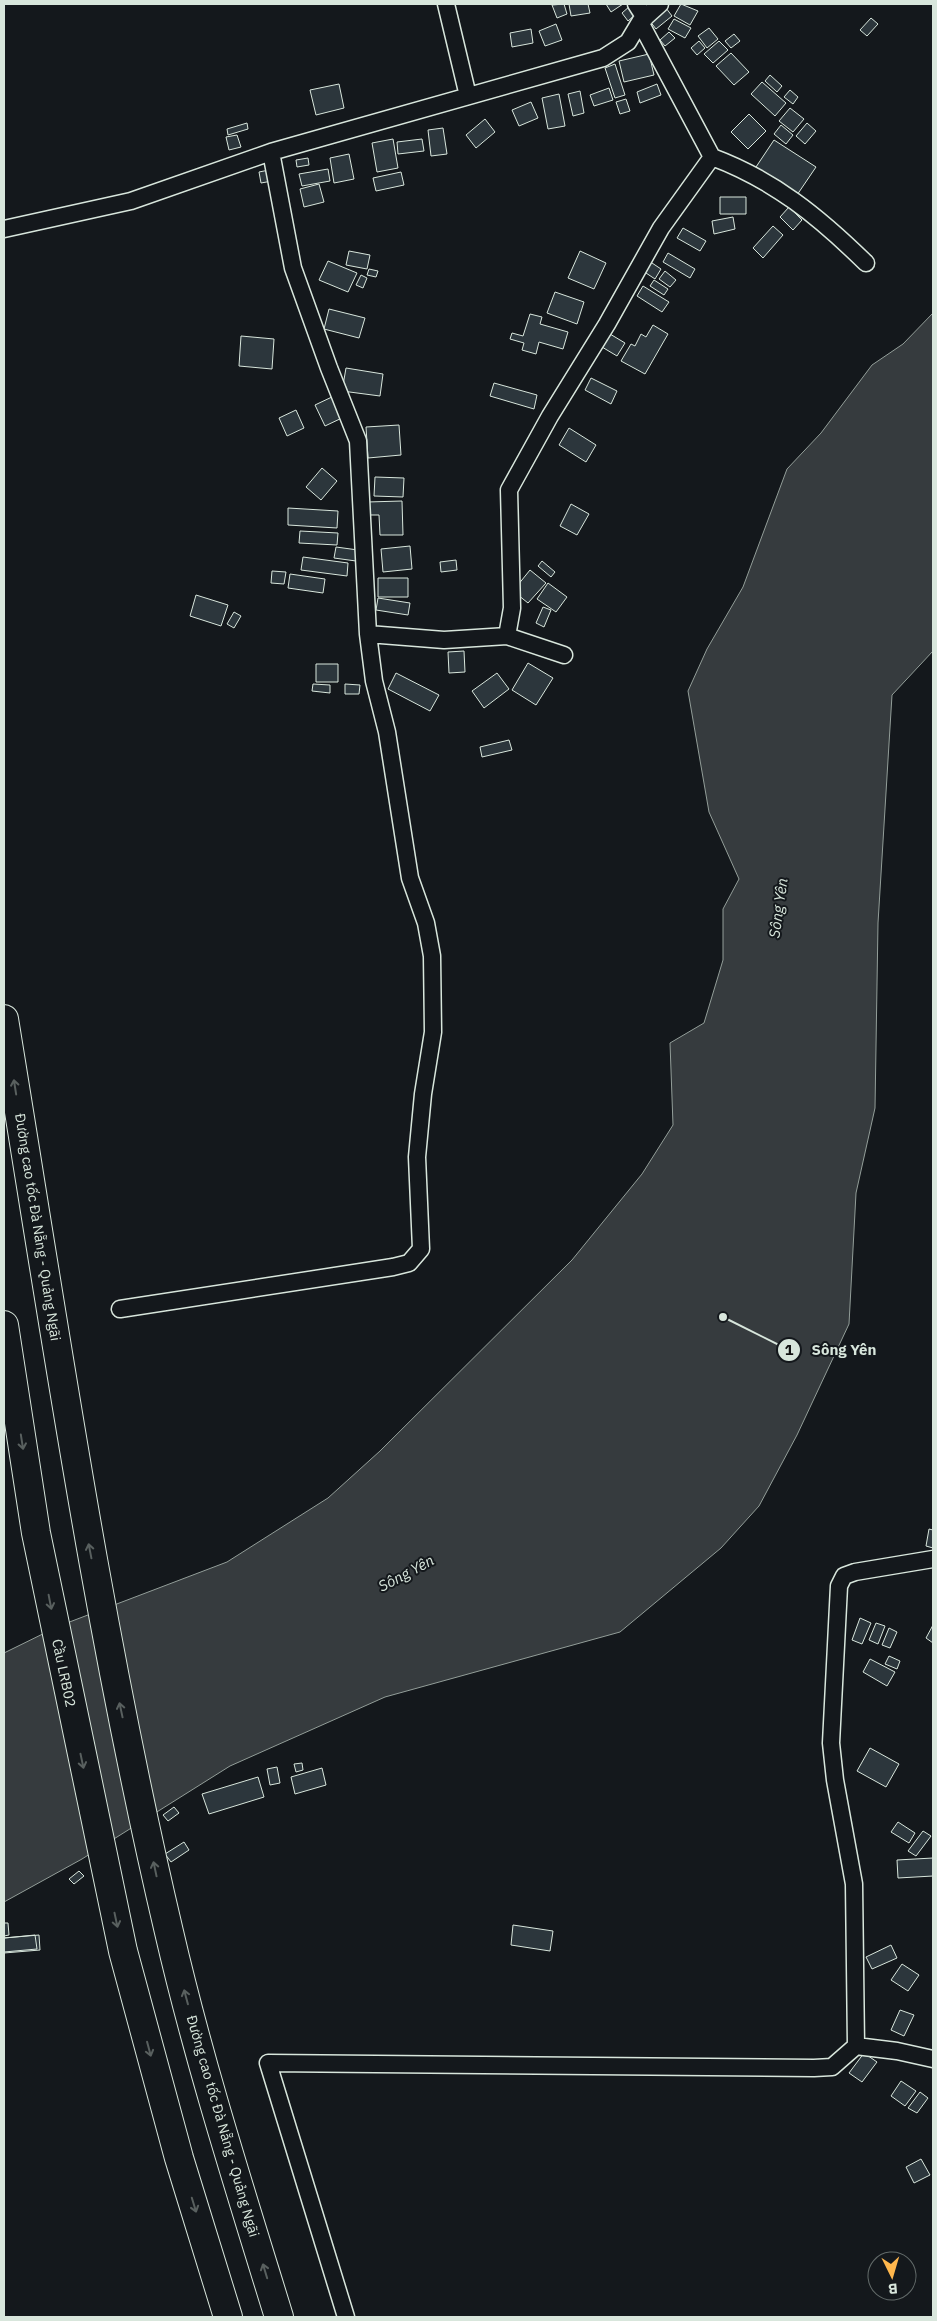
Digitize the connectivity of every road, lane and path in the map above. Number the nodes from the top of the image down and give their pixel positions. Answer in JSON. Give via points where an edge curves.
{"nodes":[{"id":1,"x":446,"y":4,"type":"edge"},
{"id":2,"x":660,"y":4,"type":"edge"},
{"id":3,"x":641,"y":14,"type":"edge"},
{"id":4,"x":468,"y":96,"type":"junction"},
{"id":5,"x":271,"y":152,"type":"junction"},
{"id":6,"x":712,"y":157,"type":"junction"},
{"id":7,"x":4,"y":229,"type":"edge"},
{"id":8,"x":866,"y":263,"type":"dead end"},
{"id":9,"x":368,"y":634,"type":"junction"},
{"id":10,"x":506,"y":636,"type":"junction"},
{"id":11,"x":564,"y":655,"type":"dead end"},
{"id":12,"x":4,"y":1019,"type":"edge"},
{"id":13,"x":120,"y":1309,"type":"dead end"},
{"id":14,"x":4,"y":1325,"type":"edge"},
{"id":15,"x":933,"y":1559,"type":"edge"},
{"id":16,"x":856,"y":2046,"type":"junction"},
{"id":17,"x":933,"y":2059,"type":"edge"},
{"id":18,"x":228,"y":2317,"type":"edge"},
{"id":19,"x":279,"y":2317,"type":"edge"},
{"id":20,"x":346,"y":2317,"type":"edge"}],
"edges":[{"from":1,"to":4,"type":"street"},
{"from":2,"to":3,"type":"street"},
{"from":3,"to":4,"type":"street","via":[[628,42],[603,58]]},
{"from":3,"to":6,"type":"street"},
{"from":4,"to":5,"type":"street"},
{"from":5,"to":7,"type":"street","via":[[132,201]]},
{"from":5,"to":9,"type":"street","via":[[293,268],[358,441]]},
{"from":6,"to":8,"type":"street","via":[[794,199]]},
{"from":6,"to":10,"type":"street","via":[[662,228],[509,490],[512,608]]},
{"from":9,"to":10,"type":"street","via":[[444,640]]},
{"from":9,"to":13,"type":"street","via":[[406,858],[426,923],[432,956],[433,1032],[423,1094],[418,1157],[421,1249],[409,1264]]},
{"from":10,"to":11,"type":"street"},
{"from":19,"to":12,"type":"highway","name":"Đường cao tốc Đà Nẵng - Quảng Ngãi","one_way":true,"via":[[227,2146],[169,1934],[85,1524]]},
{"from":14,"to":18,"type":"highway","name":"Cầu LRB02","one_way":true,"via":[[38,1543],[123,1951],[179,2158]]},
{"from":15,"to":16,"type":"street","via":[[855,1572],[844,1576],[839,1586],[831,1743],[854,1884]]},
{"from":16,"to":17,"type":"street"},
{"from":16,"to":20,"type":"street","via":[[832,2067],[814,2068],[268,2062]]}]}
